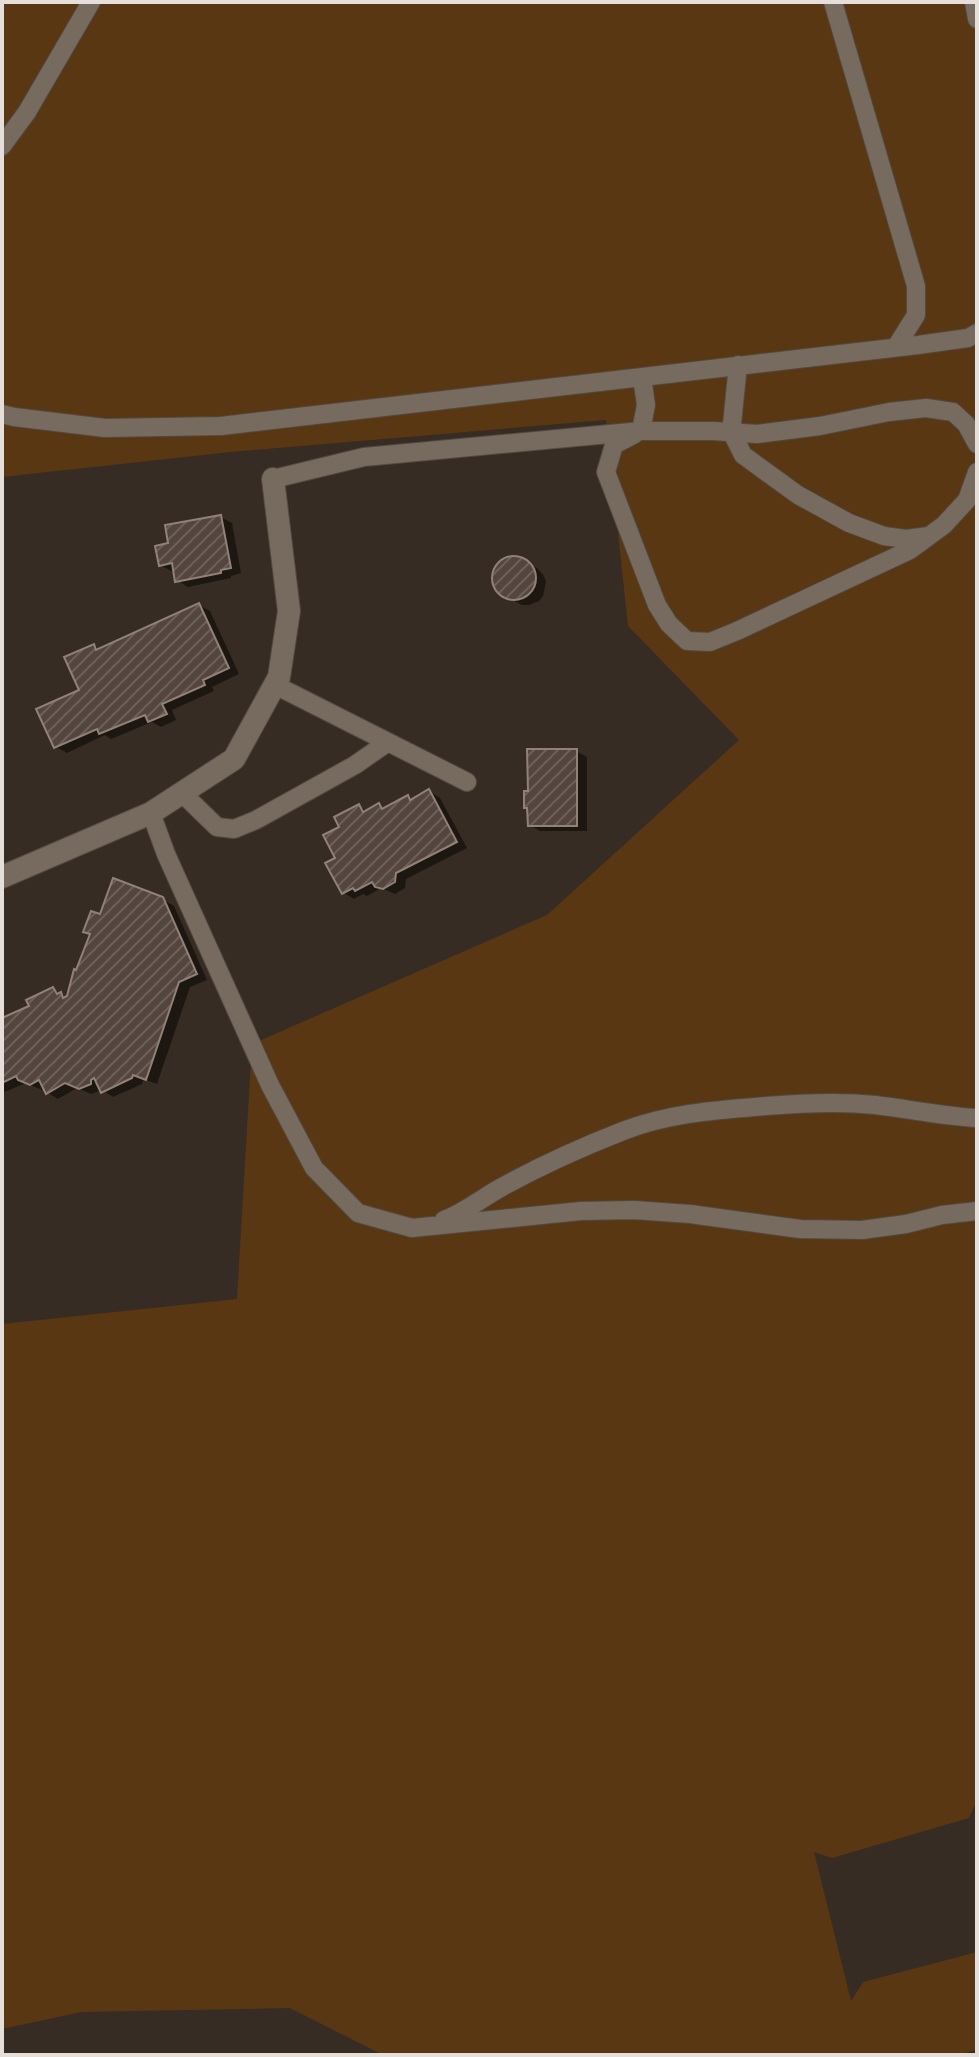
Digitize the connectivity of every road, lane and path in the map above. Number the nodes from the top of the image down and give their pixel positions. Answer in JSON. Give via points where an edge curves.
{"nodes":[{"id":1,"x":91,"y":2,"type":"edge"},
{"id":2,"x":833,"y":2,"type":"edge"},
{"id":3,"x":974,"y":2,"type":"edge"},
{"id":4,"x":977,"y":19,"type":"edge"},
{"id":5,"x":2,"y":146,"type":"edge"},
{"id":6,"x":977,"y":333,"type":"edge"},
{"id":7,"x":896,"y":347,"type":"junction"},
{"id":8,"x":738,"y":365,"type":"junction"},
{"id":9,"x":642,"y":377,"type":"junction"},
{"id":10,"x":2,"y":414,"type":"edge"},
{"id":11,"x":641,"y":431,"type":"junction"},
{"id":12,"x":732,"y":433,"type":"junction"},
{"id":13,"x":977,"y":444,"type":"edge"},
{"id":14,"x":977,"y":472,"type":"edge"},
{"id":15,"x":273,"y":479,"type":"joint"},
{"id":16,"x":930,"y":536,"type":"junction"},
{"id":17,"x":275,"y":685,"type":"junction"},
{"id":18,"x":388,"y":742,"type":"junction"},
{"id":19,"x":467,"y":782,"type":"dead end"},
{"id":20,"x":182,"y":793,"type":"junction"},
{"id":21,"x":151,"y":813,"type":"junction"},
{"id":22,"x":2,"y":877,"type":"edge"},
{"id":23,"x":977,"y":1118,"type":"edge"},
{"id":24,"x":977,"y":1211,"type":"edge"},
{"id":25,"x":422,"y":1227,"type":"junction"}],
"edges":[{"from":1,"to":5,"type":"lane"},
{"from":2,"to":7,"type":"lane","via":[[916,286],[916,315]]},
{"from":3,"to":4,"type":"lane"},
{"from":6,"to":7,"type":"lane"},
{"from":7,"to":8,"type":"lane"},
{"from":8,"to":9,"type":"lane"},
{"from":8,"to":12,"type":"lane"},
{"from":9,"to":10,"type":"lane","via":[[221,426],[105,428]]},
{"from":9,"to":11,"type":"lane","via":[[646,405]]},
{"from":11,"to":12,"type":"lane"},
{"from":11,"to":15,"type":"lane","via":[[364,457]]},
{"from":11,"to":16,"type":"lane","via":[[614,445],[606,472],[657,605],[687,641],[710,642],[737,631]]},
{"from":12,"to":13,"type":"lane","via":[[757,434],[926,408],[953,412]]},
{"from":12,"to":16,"type":"lane","via":[[743,455],[849,523],[884,536]]},
{"from":14,"to":16,"type":"lane","via":[[967,500]]},
{"from":15,"to":17,"type":"street","via":[[289,611]]},
{"from":17,"to":18,"type":"lane"},
{"from":17,"to":20,"type":"street","via":[[234,759]]},
{"from":18,"to":19,"type":"lane"},
{"from":18,"to":20,"type":"lane","via":[[234,829],[217,827]]},
{"from":20,"to":21,"type":"street"},
{"from":21,"to":22,"type":"street"},
{"from":21,"to":25,"type":"lane","via":[[270,1085],[314,1168],[358,1213]]},
{"from":23,"to":25,"type":"lane","via":[[805,1103],[656,1119],[557,1160],[472,1207]]},
{"from":24,"to":25,"type":"lane","via":[[862,1230],[800,1229],[634,1210]]}]}
